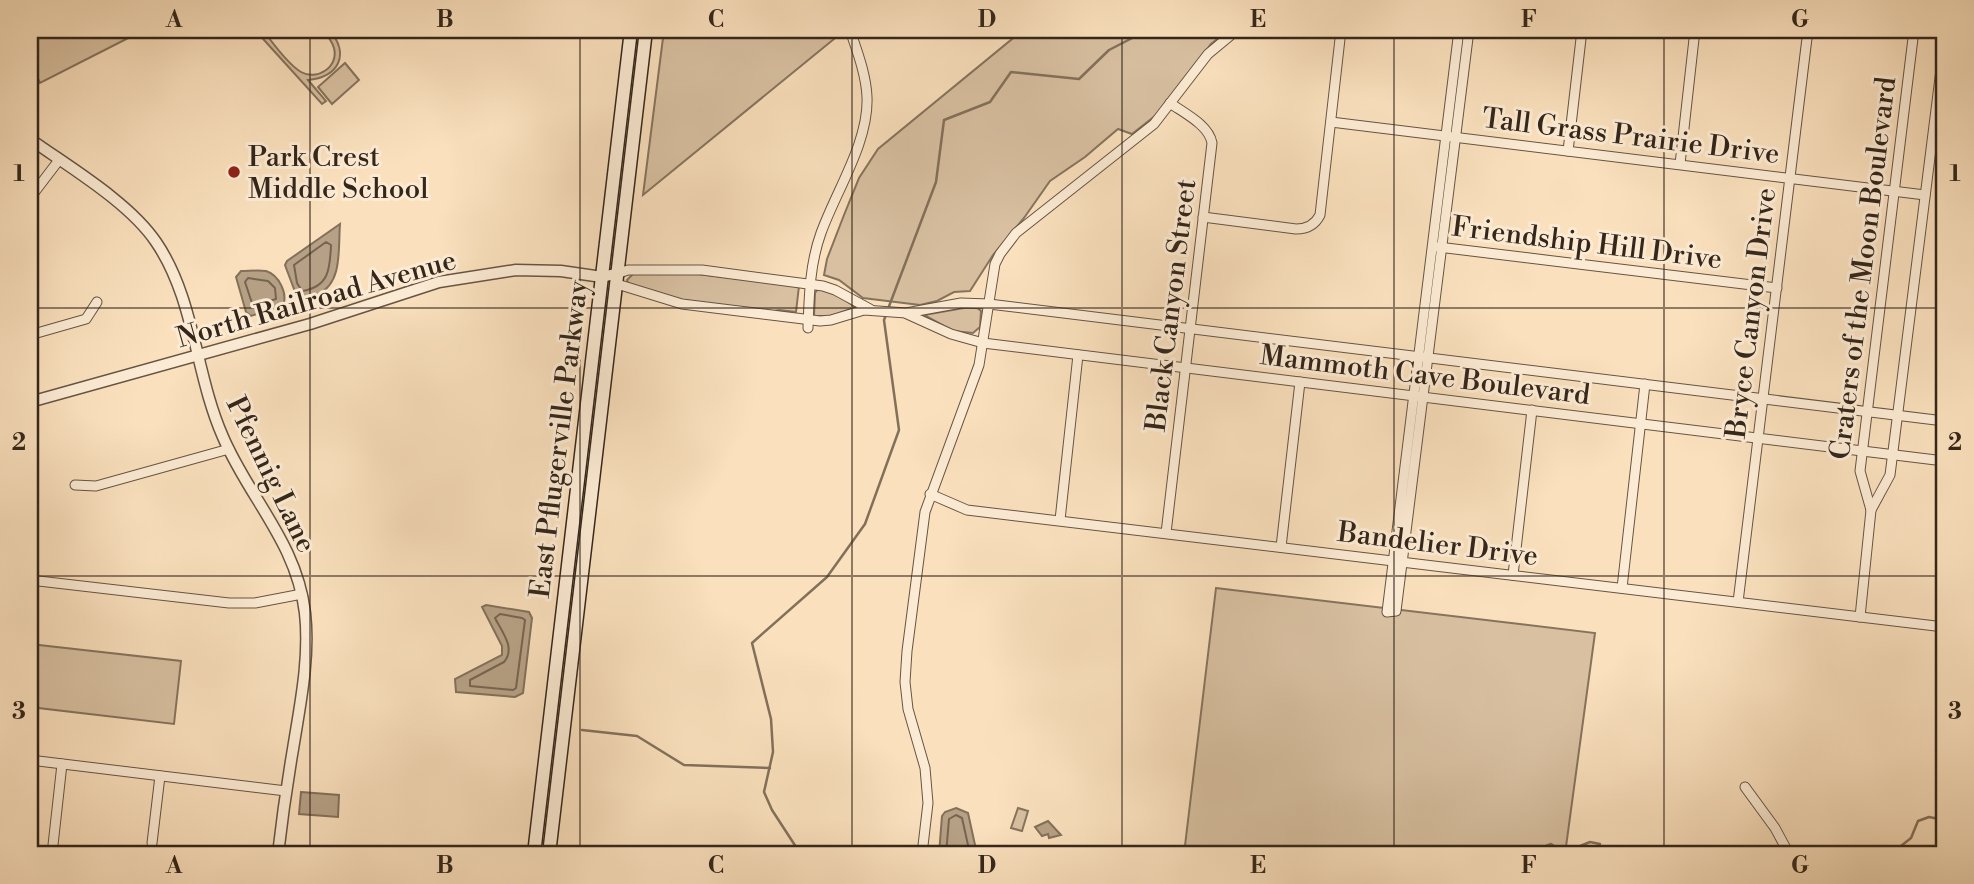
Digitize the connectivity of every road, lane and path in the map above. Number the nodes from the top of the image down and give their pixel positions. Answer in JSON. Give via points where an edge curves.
{"nodes":[{"id":1,"x":631,"y":30,"type":"edge"},
{"id":2,"x":646,"y":30,"type":"edge"},
{"id":3,"x":850,"y":30,"type":"edge"},
{"id":4,"x":1237,"y":30,"type":"edge"},
{"id":5,"x":1341,"y":30,"type":"edge"},
{"id":6,"x":1459,"y":30,"type":"edge"},
{"id":7,"x":1469,"y":30,"type":"edge"},
{"id":8,"x":1582,"y":30,"type":"edge"},
{"id":9,"x":1695,"y":30,"type":"edge"},
{"id":10,"x":1808,"y":30,"type":"edge"},
{"id":11,"x":1914,"y":30,"type":"edge"},
{"id":12,"x":1944,"y":46,"type":"edge"},
{"id":13,"x":1170,"y":103,"type":"junction"},
{"id":14,"x":1331,"y":122,"type":"junction"},
{"id":15,"x":1451,"y":136,"type":"junction"},
{"id":16,"x":30,"y":139,"type":"edge"},
{"id":17,"x":1568,"y":151,"type":"junction"},
{"id":18,"x":59,"y":160,"type":"junction"},
{"id":19,"x":1680,"y":164,"type":"junction"},
{"id":20,"x":1790,"y":178,"type":"junction"},
{"id":21,"x":1894,"y":191,"type":"junction"},
{"id":22,"x":1925,"y":195,"type":"junction"},
{"id":23,"x":30,"y":198,"type":"edge"},
{"id":24,"x":1203,"y":217,"type":"junction"},
{"id":25,"x":1437,"y":246,"type":"junction"},
{"id":26,"x":601,"y":276,"type":"junction"},
{"id":27,"x":618,"y":278,"type":"junction"},
{"id":28,"x":810,"y":284,"type":"junction"},
{"id":29,"x":1777,"y":288,"type":"junction"},
{"id":30,"x":97,"y":302,"type":"dead end"},
{"id":31,"x":989,"y":304,"type":"junction"},
{"id":32,"x":872,"y":310,"type":"junction"},
{"id":33,"x":905,"y":313,"type":"junction"},
{"id":34,"x":808,"y":323,"type":"junction"},
{"id":35,"x":1192,"y":329,"type":"junction"},
{"id":36,"x":30,"y":335,"type":"edge"},
{"id":37,"x":983,"y":343,"type":"junction"},
{"id":38,"x":1078,"y":355,"type":"junction"},
{"id":39,"x":197,"y":356,"type":"junction"},
{"id":40,"x":1424,"y":357,"type":"junction"},
{"id":41,"x":1185,"y":368,"type":"junction"},
{"id":42,"x":1300,"y":382,"type":"junction"},
{"id":43,"x":1645,"y":384,"type":"junction"},
{"id":44,"x":1418,"y":396,"type":"junction"},
{"id":45,"x":1763,"y":398,"type":"junction"},
{"id":46,"x":30,"y":402,"type":"edge"},
{"id":47,"x":1532,"y":410,"type":"junction"},
{"id":48,"x":1867,"y":411,"type":"junction"},
{"id":49,"x":1898,"y":415,"type":"junction"},
{"id":50,"x":1944,"y":421,"type":"edge"},
{"id":51,"x":1641,"y":424,"type":"junction"},
{"id":52,"x":1758,"y":438,"type":"junction"},
{"id":53,"x":229,"y":449,"type":"junction"},
{"id":54,"x":1862,"y":451,"type":"junction"},
{"id":55,"x":1893,"y":455,"type":"junction"},
{"id":56,"x":1944,"y":461,"type":"edge"},
{"id":57,"x":75,"y":485,"type":"dead end"},
{"id":58,"x":930,"y":494,"type":"junction"},
{"id":59,"x":1871,"y":510,"type":"junction"},
{"id":60,"x":1059,"y":520,"type":"junction"},
{"id":61,"x":1166,"y":533,"type":"junction"},
{"id":62,"x":1281,"y":547,"type":"junction"},
{"id":63,"x":1398,"y":561,"type":"junction"},
{"id":64,"x":567,"y":573,"type":"junction"},
{"id":65,"x":583,"y":574,"type":"junction"},
{"id":66,"x":1513,"y":575,"type":"junction"},
{"id":67,"x":30,"y":580,"type":"edge"},
{"id":68,"x":1622,"y":588,"type":"junction"},
{"id":69,"x":302,"y":594,"type":"junction"},
{"id":70,"x":1738,"y":602,"type":"junction"},
{"id":71,"x":1860,"y":617,"type":"junction"},
{"id":72,"x":1944,"y":627,"type":"edge"},
{"id":73,"x":30,"y":760,"type":"edge"},
{"id":74,"x":62,"y":764,"type":"junction"},
{"id":75,"x":160,"y":776,"type":"junction"},
{"id":76,"x":1745,"y":787,"type":"dead end"},
{"id":77,"x":286,"y":791,"type":"junction"},
{"id":78,"x":152,"y":843,"type":"dead end"},
{"id":79,"x":52,"y":854,"type":"edge"},
{"id":80,"x":278,"y":854,"type":"edge"},
{"id":81,"x":534,"y":854,"type":"edge"},
{"id":82,"x":549,"y":854,"type":"edge"},
{"id":83,"x":922,"y":854,"type":"edge"},
{"id":84,"x":1789,"y":854,"type":"edge"}],
"edges":[{"from":1,"to":26,"type":"main road","name":"East Pflugerville Parkway"},
{"from":2,"to":27,"type":"main road","name":"East Pflugerville Parkway"},
{"from":3,"to":28,"type":"street","via":[[866,87],[865,122],[821,231]]},
{"from":4,"to":13,"type":"street","via":[[1208,54]]},
{"from":5,"to":14,"type":"street"},
{"from":6,"to":15,"type":"street"},
{"from":7,"to":15,"type":"street"},
{"from":8,"to":17,"type":"street"},
{"from":9,"to":19,"type":"street"},
{"from":10,"to":20,"type":"street","name":"Bryce Canyon Drive"},
{"from":11,"to":21,"type":"street","name":"Craters of the Moon Boulevard"},
{"from":12,"to":22,"type":"street","name":"Craters of the Moon Boulevard"},
{"from":13,"to":24,"type":"street","name":"Black Canyon Street","via":[[1212,139]]},
{"from":13,"to":31,"type":"street","via":[[1146,131],[1016,233],[995,264]]},
{"from":14,"to":15,"type":"street","name":"Tall Grass Prairie Drive"},
{"from":14,"to":24,"type":"street","via":[[1317,221],[1296,229]]},
{"from":15,"to":17,"type":"street","name":"Tall Grass Prairie Drive"},
{"from":15,"to":25,"type":"street"},
{"from":16,"to":18,"type":"street","name":"Pfennig Lane"},
{"from":17,"to":19,"type":"street","name":"Tall Grass Prairie Drive"},
{"from":18,"to":23,"type":"street"},
{"from":18,"to":39,"type":"street","name":"Pfennig Lane","via":[[120,204],[156,241],[175,277]]},
{"from":19,"to":20,"type":"street","name":"Tall Grass Prairie Drive"},
{"from":20,"to":21,"type":"street","name":"Tall Grass Prairie Drive"},
{"from":20,"to":29,"type":"street","name":"Bryce Canyon Drive"},
{"from":21,"to":22,"type":"street","name":"Tall Grass Prairie Drive"},
{"from":21,"to":48,"type":"street","name":"Craters of the Moon Boulevard"},
{"from":22,"to":49,"type":"street","name":"Craters of the Moon Boulevard"},
{"from":24,"to":35,"type":"street","name":"Black Canyon Street"},
{"from":25,"to":29,"type":"street","name":"Friendship Hill Drive"},
{"from":25,"to":40,"type":"street"},
{"from":26,"to":27,"type":"street","name":"Mammoth Cave Boulevard"},
{"from":26,"to":39,"type":"street","name":"North Railroad Avenue","via":[[547,270],[478,274]]},
{"from":26,"to":64,"type":"main road","name":"East Pflugerville Parkway"},
{"from":27,"to":28,"type":"street","name":"Mammoth Cave Boulevard","via":[[658,269],[702,270]]},
{"from":27,"to":34,"type":"street","name":"Mammoth Cave Boulevard","via":[[682,304],[778,314]]},
{"from":27,"to":65,"type":"main road","name":"East Pflugerville Parkway"},
{"from":28,"to":32,"type":"street","name":"Mammoth Cave Boulevard","via":[[830,287]]},
{"from":28,"to":34,"type":"street"},
{"from":29,"to":45,"type":"street","name":"Bryce Canyon Drive"},
{"from":30,"to":36,"type":"street","via":[[86,319]]},
{"from":31,"to":33,"type":"street","name":"Mammoth Cave Boulevard","via":[[961,303]]},
{"from":31,"to":35,"type":"street","name":"Mammoth Cave Boulevard"},
{"from":31,"to":37,"type":"street"},
{"from":32,"to":33,"type":"street","name":"Mammoth Cave Boulevard"},
{"from":32,"to":34,"type":"street","name":"Mammoth Cave Boulevard"},
{"from":33,"to":37,"type":"street","name":"Mammoth Cave Boulevard"},
{"from":35,"to":40,"type":"street","name":"Mammoth Cave Boulevard"},
{"from":35,"to":41,"type":"street","name":"Black Canyon Street"},
{"from":37,"to":38,"type":"street","name":"Mammoth Cave Boulevard"},
{"from":37,"to":58,"type":"street","via":[[976,374]]},
{"from":38,"to":41,"type":"street","name":"Mammoth Cave Boulevard"},
{"from":38,"to":60,"type":"street"},
{"from":39,"to":46,"type":"street","name":"North Railroad Avenue"},
{"from":39,"to":53,"type":"street","name":"Pfennig Lane"},
{"from":40,"to":43,"type":"street","name":"Mammoth Cave Boulevard"},
{"from":40,"to":44,"type":"street"},
{"from":41,"to":42,"type":"street","name":"Mammoth Cave Boulevard"},
{"from":41,"to":61,"type":"street","name":"Black Canyon Street"},
{"from":42,"to":44,"type":"street","name":"Mammoth Cave Boulevard"},
{"from":42,"to":62,"type":"street"},
{"from":43,"to":45,"type":"street","name":"Mammoth Cave Boulevard"},
{"from":43,"to":51,"type":"street"},
{"from":44,"to":47,"type":"street","name":"Mammoth Cave Boulevard"},
{"from":44,"to":63,"type":"street"},
{"from":45,"to":48,"type":"street","name":"Mammoth Cave Boulevard"},
{"from":45,"to":52,"type":"street","name":"Bryce Canyon Drive"},
{"from":47,"to":51,"type":"street","name":"Mammoth Cave Boulevard"},
{"from":47,"to":66,"type":"street"},
{"from":48,"to":49,"type":"street","name":"Mammoth Cave Boulevard"},
{"from":48,"to":54,"type":"street","name":"Craters of the Moon Boulevard"},
{"from":49,"to":50,"type":"street","name":"Mammoth Cave Boulevard"},
{"from":49,"to":55,"type":"street","name":"Craters of the Moon Boulevard"},
{"from":51,"to":52,"type":"street","name":"Mammoth Cave Boulevard"},
{"from":51,"to":68,"type":"street"},
{"from":52,"to":54,"type":"street","name":"Mammoth Cave Boulevard"},
{"from":52,"to":70,"type":"street","name":"Bryce Canyon Drive"},
{"from":53,"to":57,"type":"street","via":[[96,486]]},
{"from":53,"to":69,"type":"street","name":"Pfennig Lane","via":[[284,543]]},
{"from":54,"to":55,"type":"street","name":"Mammoth Cave Boulevard"},
{"from":54,"to":59,"type":"street","name":"Craters of the Moon Boulevard","via":[[1860,476]]},
{"from":55,"to":56,"type":"street","name":"Mammoth Cave Boulevard"},
{"from":55,"to":59,"type":"street","name":"Craters of the Moon Boulevard","via":[[1889,479]]},
{"from":58,"to":60,"type":"street","name":"Bandelier Drive","via":[[967,510]]},
{"from":58,"to":83,"type":"street","via":[[905,682],[925,768],[928,803]]},
{"from":59,"to":71,"type":"street","name":"Craters of the Moon Boulevard"},
{"from":60,"to":61,"type":"street","name":"Bandelier Drive"},
{"from":61,"to":62,"type":"street","name":"Bandelier Drive"},
{"from":62,"to":63,"type":"street","name":"Bandelier Drive"},
{"from":63,"to":63,"type":"street","via":[[1387,612],[1396,611]]},
{"from":63,"to":66,"type":"street","name":"Bandelier Drive"},
{"from":64,"to":65,"type":"street"},
{"from":64,"to":81,"type":"main road","name":"East Pflugerville Parkway"},
{"from":65,"to":82,"type":"main road","name":"East Pflugerville Parkway"},
{"from":66,"to":68,"type":"street","name":"Bandelier Drive"},
{"from":67,"to":69,"type":"street","via":[[229,603]]},
{"from":68,"to":70,"type":"street","name":"Bandelier Drive"},
{"from":69,"to":77,"type":"street","name":"Pfennig Lane","via":[[305,662]]},
{"from":70,"to":71,"type":"street","name":"Bandelier Drive"},
{"from":71,"to":72,"type":"street","name":"Bandelier Drive"},
{"from":73,"to":74,"type":"street"},
{"from":74,"to":75,"type":"street"},
{"from":74,"to":79,"type":"street"},
{"from":75,"to":77,"type":"street"},
{"from":75,"to":78,"type":"street"},
{"from":76,"to":84,"type":"street"},
{"from":77,"to":80,"type":"street","name":"Pfennig Lane"}]}
